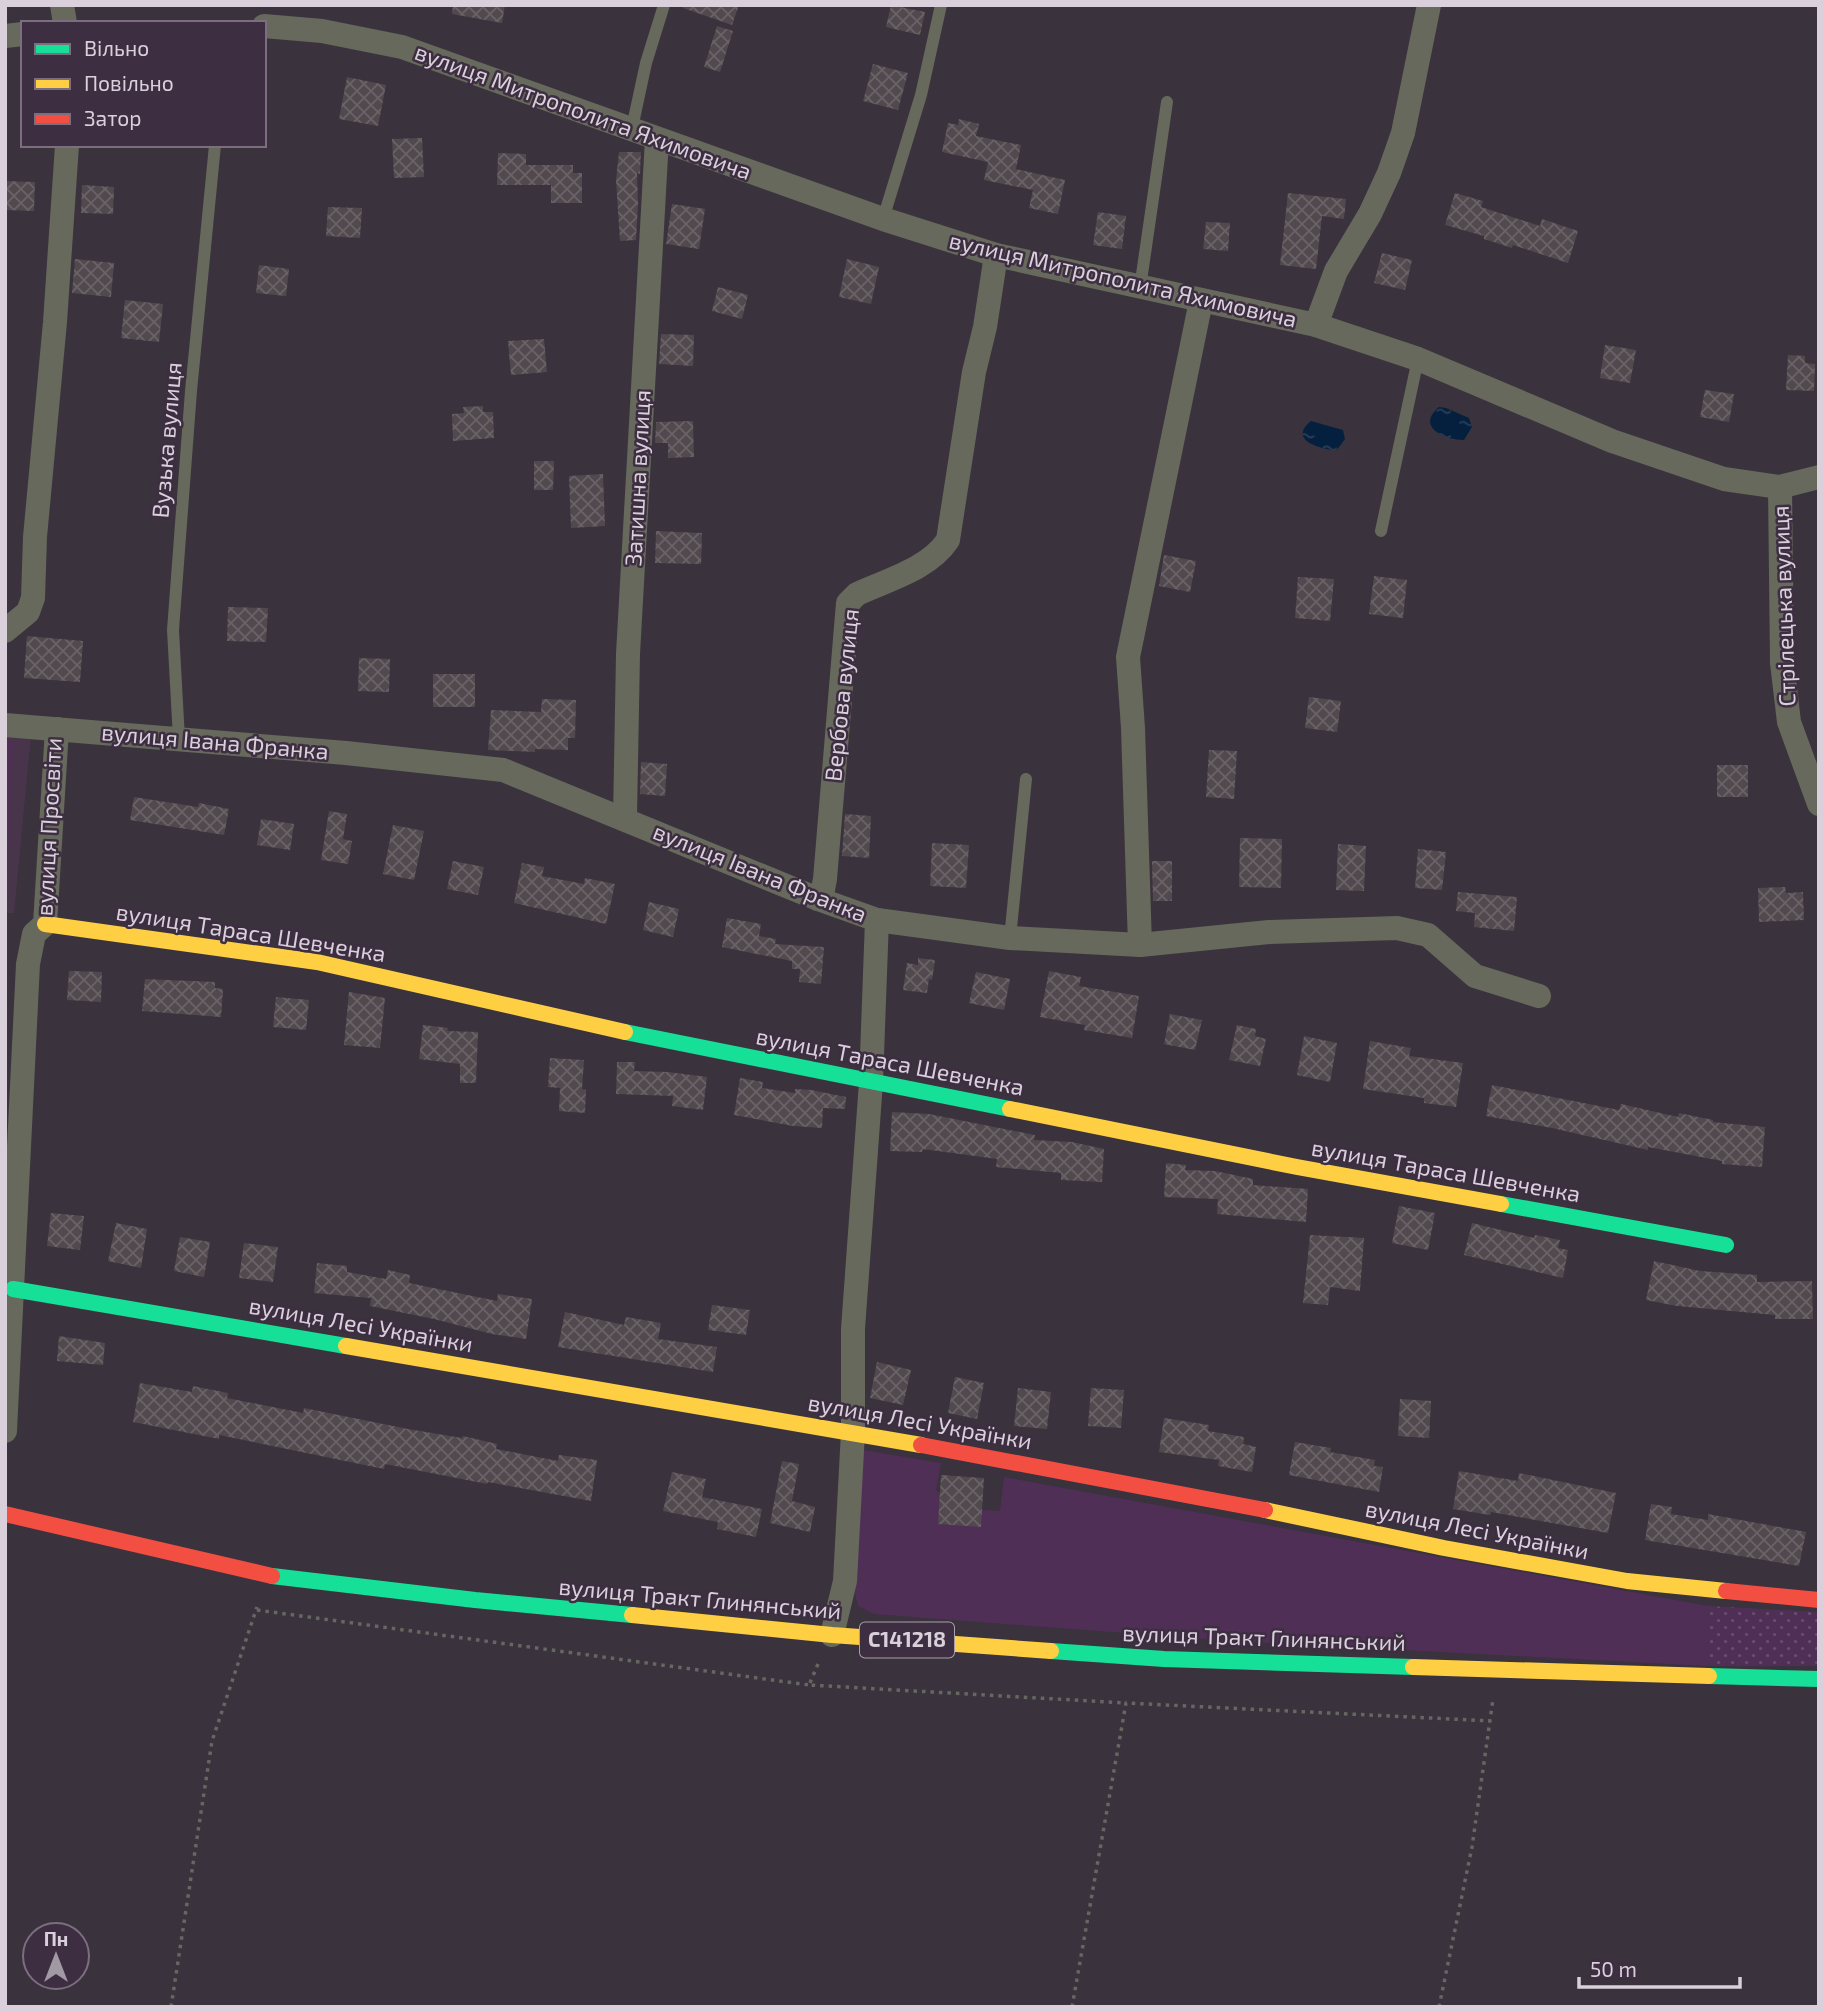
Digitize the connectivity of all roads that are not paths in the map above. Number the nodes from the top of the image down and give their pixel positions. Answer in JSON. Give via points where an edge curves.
{"nodes":[{"id":1,"x":664,"y":5,"type":"edge"},
{"id":2,"x":940,"y":5,"type":"edge"},
{"id":3,"x":1429,"y":5,"type":"edge"},
{"id":4,"x":266,"y":26,"type":"edge"},
{"id":5,"x":1167,"y":102,"type":"dead end"},
{"id":6,"x":632,"y":128,"type":"junction"},
{"id":7,"x":657,"y":139,"type":"junction"},
{"id":8,"x":67,"y":147,"type":"edge"},
{"id":9,"x":215,"y":147,"type":"edge"},
{"id":10,"x":883,"y":219,"type":"junction"},
{"id":11,"x":996,"y":255,"type":"junction"},
{"id":12,"x":1140,"y":288,"type":"junction"},
{"id":13,"x":1201,"y":301,"type":"junction"},
{"id":14,"x":1316,"y":325,"type":"junction"},
{"id":15,"x":1418,"y":359,"type":"junction"},
{"id":16,"x":1819,"y":477,"type":"edge"},
{"id":17,"x":1780,"y":486,"type":"junction"},
{"id":18,"x":1381,"y":531,"type":"dead end"},
{"id":19,"x":5,"y":631,"type":"edge"},
{"id":20,"x":5,"y":725,"type":"edge"},
{"id":21,"x":57,"y":729,"type":"junction"},
{"id":22,"x":179,"y":739,"type":"junction"},
{"id":23,"x":1026,"y":779,"type":"dead end"},
{"id":24,"x":1819,"y":804,"type":"edge"},
{"id":25,"x":625,"y":818,"type":"junction"},
{"id":26,"x":818,"y":899,"type":"junction"},
{"id":27,"x":877,"y":920,"type":"junction"},
{"id":28,"x":46,"y":924,"type":"junction"},
{"id":29,"x":1010,"y":938,"type":"junction"},
{"id":30,"x":1140,"y":945,"type":"junction"},
{"id":31,"x":1539,"y":996,"type":"dead end"},
{"id":32,"x":872,"y":1082,"type":"junction"},
{"id":33,"x":1726,"y":1245,"type":"dead end"},
{"id":34,"x":13,"y":1289,"type":"junction"},
{"id":35,"x":5,"y":1431,"type":"edge"},
{"id":36,"x":853,"y":1432,"type":"junction"},
{"id":37,"x":5,"y":1514,"type":"edge"},
{"id":38,"x":1819,"y":1600,"type":"edge"},
{"id":39,"x":832,"y":1635,"type":"junction"},
{"id":40,"x":1819,"y":1679,"type":"edge"}],
"edges":[{"from":1,"to":6,"type":"lane"},
{"from":2,"to":10,"type":"lane","via":[[920,94]]},
{"from":3,"to":14,"type":"street","via":[[1389,173],[1336,271]]},
{"from":4,"to":6,"type":"street","name":"вулиця Митрополита Яхимовича","via":[[322,31],[402,47]]},
{"from":5,"to":12,"type":"lane"},
{"from":6,"to":7,"type":"street","name":"вулиця Митрополита Яхимовича"},
{"from":7,"to":10,"type":"street","name":"вулиця Митрополита Яхимовича"},
{"from":7,"to":25,"type":"street","name":"Затишна вулиця","via":[[628,654]]},
{"from":8,"to":19,"type":"street","via":[[33,598],[28,612]]},
{"from":9,"to":22,"type":"lane","name":"Вузька вулиця","via":[[173,630]]},
{"from":10,"to":11,"type":"street","name":"вулиця Митрополита Яхимовича"},
{"from":11,"to":12,"type":"street","name":"вулиця Митрополита Яхимовича"},
{"from":11,"to":26,"type":"street","name":"Вербова вулиця","via":[[948,540],[927,562],[857,594],[848,603],[825,879]]},
{"from":12,"to":13,"type":"street","name":"вулиця Митрополита Яхимовича"},
{"from":13,"to":14,"type":"street","name":"вулиця Митрополита Яхимовича"},
{"from":13,"to":30,"type":"street","via":[[1128,657]]},
{"from":14,"to":15,"type":"street","name":"вулиця Митрополита Яхимовича"},
{"from":15,"to":17,"type":"street","name":"вулиця Митрополита Яхимовича","via":[[1612,440],[1724,479]]},
{"from":15,"to":18,"type":"lane"},
{"from":16,"to":17,"type":"street","name":"вулиця Митрополита Яхимовича"},
{"from":17,"to":24,"type":"street","name":"Стрілецька вулиця","via":[[1782,663],[1789,722]]},
{"from":20,"to":21,"type":"street","name":"вулиця Просвіти"},
{"from":21,"to":22,"type":"street","name":"вулиця Івана Франка"},
{"from":21,"to":28,"type":"street","name":"вулиця Просвіти"},
{"from":22,"to":25,"type":"street","name":"вулиця Івана Франка","via":[[503,770]]},
{"from":23,"to":29,"type":"lane"},
{"from":25,"to":26,"type":"street","name":"вулиця Івана Франка"},
{"from":26,"to":27,"type":"street","name":"вулиця Івана Франка"},
{"from":27,"to":29,"type":"street","name":"вулиця Івана Франка"},
{"from":27,"to":32,"type":"street"},
{"from":28,"to":32,"type":"street","name":"вулиця Тараса Шевченка","via":[[317,962],[596,1026]]},
{"from":28,"to":34,"type":"street","name":"вулиця Просвіти","via":[[34,934],[28,964]]},
{"from":29,"to":30,"type":"street","name":"вулиця Івана Франка"},
{"from":30,"to":31,"type":"street","name":"вулиця Івана Франка","via":[[1269,932],[1397,928],[1428,935],[1475,976]]},
{"from":32,"to":33,"type":"street","name":"вулиця Тараса Шевченка","via":[[1297,1167]]},
{"from":32,"to":36,"type":"street","via":[[853,1329]]},
{"from":34,"to":35,"type":"street","name":"вулиця Просвіти"},
{"from":34,"to":36,"type":"street","name":"вулиця Лесі Українки"},
{"from":36,"to":38,"type":"street","name":"вулиця Лесі Українки","via":[[1627,1581]]},
{"from":36,"to":39,"type":"street","via":[[845,1581]]},
{"from":37,"to":39,"type":"street","name":"вулиця Тракт Глинянський","number":"С141218","via":[[265,1575]]},
{"from":39,"to":40,"type":"street","name":"вулиця Тракт Глинянський","number":"С141218","via":[[1164,1659]]}]}
